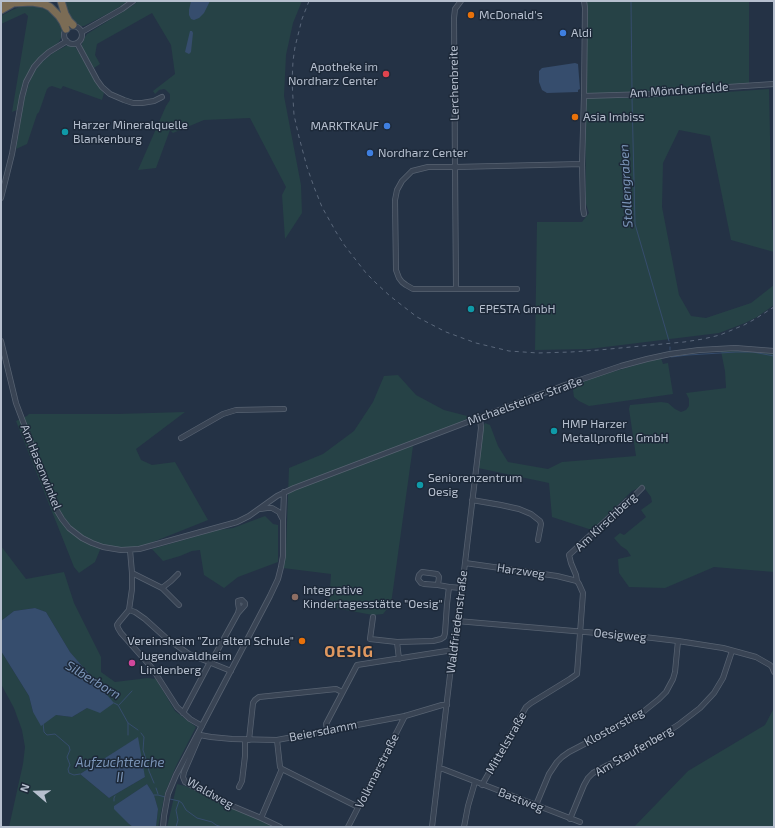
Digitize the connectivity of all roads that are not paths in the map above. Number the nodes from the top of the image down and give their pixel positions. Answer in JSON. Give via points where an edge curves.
{"nodes":[{"id":1,"x":4,"y":1,"type":"edge"},
{"id":2,"x":61,"y":1,"type":"edge"},
{"id":3,"x":133,"y":1,"type":"edge"},
{"id":4,"x":461,"y":1,"type":"edge"},
{"id":5,"x":584,"y":1,"type":"edge"},
{"id":6,"x":15,"y":2,"type":"edge"},
{"id":7,"x":1,"y":3,"type":"edge"},
{"id":8,"x":1,"y":10,"type":"edge"},
{"id":9,"x":73,"y":26,"type":"junction"},
{"id":10,"x":66,"y":29,"type":"junction"},
{"id":11,"x":82,"y":32,"type":"junction"},
{"id":12,"x":67,"y":41,"type":"junction"},
{"id":13,"x":77,"y":43,"type":"junction"},
{"id":14,"x":774,"y":84,"type":"edge"},
{"id":15,"x":584,"y":96,"type":"junction"},
{"id":16,"x":162,"y":97,"type":"dead end"},
{"id":17,"x":582,"y":164,"type":"junction"},
{"id":18,"x":455,"y":167,"type":"junction"},
{"id":19,"x":1,"y":198,"type":"edge"},
{"id":20,"x":584,"y":214,"type":"dead end"},
{"id":21,"x":456,"y":289,"type":"junction"},
{"id":22,"x":517,"y":289,"type":"dead end"},
{"id":23,"x":1,"y":341,"type":"edge"},
{"id":24,"x":774,"y":351,"type":"edge"},
{"id":25,"x":284,"y":409,"type":"dead end"},
{"id":26,"x":480,"y":418,"type":"junction"},
{"id":27,"x":181,"y":438,"type":"dead end"},
{"id":28,"x":642,"y":488,"type":"dead end"},
{"id":29,"x":284,"y":492,"type":"junction"},
{"id":30,"x":472,"y":500,"type":"junction"},
{"id":31,"x":259,"y":510,"type":"junction"},
{"id":32,"x":283,"y":520,"type":"junction"},
{"id":33,"x":538,"y":540,"type":"dead end"},
{"id":34,"x":130,"y":550,"type":"junction"},
{"id":35,"x":464,"y":563,"type":"junction"},
{"id":36,"x":132,"y":573,"type":"junction"},
{"id":37,"x":178,"y":574,"type":"dead end"},
{"id":38,"x":577,"y":581,"type":"junction"},
{"id":39,"x":438,"y":585,"type":"junction"},
{"id":40,"x":449,"y":587,"type":"junction"},
{"id":41,"x":162,"y":588,"type":"junction"},
{"id":42,"x":462,"y":588,"type":"junction"},
{"id":43,"x":179,"y":605,"type":"dead end"},
{"id":44,"x":129,"y":610,"type":"junction"},
{"id":45,"x":238,"y":613,"type":"dead end"},
{"id":46,"x":373,"y":617,"type":"dead end"},
{"id":47,"x":457,"y":621,"type":"junction"},
{"id":48,"x":580,"y":632,"type":"junction"},
{"id":49,"x":678,"y":641,"type":"junction"},
{"id":50,"x":397,"y":642,"type":"junction"},
{"id":51,"x":453,"y":650,"type":"junction"},
{"id":52,"x":732,"y":650,"type":"junction"},
{"id":53,"x":399,"y":660,"type":"junction"},
{"id":54,"x":211,"y":662,"type":"junction"},
{"id":55,"x":231,"y":671,"type":"junction"},
{"id":56,"x":774,"y":672,"type":"edge"},
{"id":57,"x":342,"y":692,"type":"junction"},
{"id":58,"x":447,"y":705,"type":"junction"},
{"id":59,"x":183,"y":713,"type":"junction"},
{"id":60,"x":405,"y":716,"type":"junction"},
{"id":61,"x":201,"y":727,"type":"junction"},
{"id":62,"x":327,"y":730,"type":"junction"},
{"id":63,"x":199,"y":735,"type":"junction"},
{"id":64,"x":247,"y":740,"type":"junction"},
{"id":65,"x":277,"y":740,"type":"junction"},
{"id":66,"x":282,"y":769,"type":"junction"},
{"id":67,"x":440,"y":769,"type":"junction"},
{"id":68,"x":475,"y":782,"type":"junction"},
{"id":69,"x":482,"y":785,"type":"junction"},
{"id":70,"x":239,"y":787,"type":"dead end"},
{"id":71,"x":536,"y":805,"type":"junction"},
{"id":72,"x":358,"y":807,"type":"junction"},
{"id":73,"x":261,"y":818,"type":"junction"},
{"id":74,"x":570,"y":819,"type":"junction"},
{"id":75,"x":580,"y":822,"type":"dead end"},
{"id":76,"x":163,"y":827,"type":"edge"},
{"id":77,"x":280,"y":827,"type":"edge"},
{"id":78,"x":348,"y":827,"type":"edge"},
{"id":79,"x":432,"y":827,"type":"edge"},
{"id":80,"x":464,"y":827,"type":"edge"}],
"edges":[{"from":1,"to":7,"type":"highway"},
{"from":2,"to":9,"type":"highway","via":[[65,14]]},
{"from":3,"to":11,"type":"street"},
{"from":4,"to":18,"type":"street","name":"Lerchenbreite","via":[[455,9],[454,18]]},
{"from":5,"to":15,"type":"street"},
{"from":6,"to":8,"type":"highway"},
{"from":6,"to":10,"type":"highway","via":[[32,2],[50,7],[60,16]]},
{"from":9,"to":10,"type":"street"},
{"from":9,"to":11,"type":"street","via":[[79,27]]},
{"from":10,"to":12,"type":"street","via":[[64,34]]},
{"from":11,"to":13,"type":"street","via":[[82,38]]},
{"from":12,"to":13,"type":"street"},
{"from":12,"to":19,"type":"street","via":[[41,59],[26,82]]},
{"from":13,"to":16,"type":"street","via":[[97,80],[110,94],[142,103]]},
{"from":14,"to":15,"type":"street","name":"Am Mönchenfelde","via":[[651,94]]},
{"from":15,"to":17,"type":"street"},
{"from":17,"to":18,"type":"street"},
{"from":17,"to":20,"type":"street"},
{"from":18,"to":21,"type":"street","name":"Lerchenbreite"},
{"from":18,"to":21,"type":"street","via":[[428,167],[412,171],[399,186],[395,207],[396,270],[399,278],[413,289]]},
{"from":21,"to":22,"type":"street"},
{"from":23,"to":34,"type":"street","name":"Am Hasenwinkel","via":[[16,403],[59,514],[82,538],[107,548]]},
{"from":24,"to":26,"type":"street","name":"Michaelsteiner Straße","via":[[735,348],[699,350],[646,359],[586,378]]},
{"from":25,"to":27,"type":"street","via":[[236,410],[223,414]]},
{"from":26,"to":29,"type":"street","name":"Michaelsteiner Straße"},
{"from":26,"to":30,"type":"street","name":"Waldfriedenstraße"},
{"from":28,"to":38,"type":"street","name":"Am Kirschberg","via":[[568,555]]},
{"from":29,"to":31,"type":"street","name":"Am Hasenwinkel"},
{"from":29,"to":32,"type":"street"},
{"from":30,"to":33,"type":"street","via":[[507,506],[531,514],[541,524]]},
{"from":30,"to":35,"type":"street","name":"Waldfriedenstraße"},
{"from":31,"to":32,"type":"street","via":[[272,508],[279,512]]},
{"from":31,"to":34,"type":"street","name":"Am Hasenwinkel","via":[[226,525]]},
{"from":32,"to":55,"type":"street","via":[[283,556],[278,579]]},
{"from":34,"to":36,"type":"street"},
{"from":35,"to":38,"type":"street","name":"Harzweg"},
{"from":35,"to":42,"type":"street","name":"Waldfriedenstraße"},
{"from":36,"to":41,"type":"street"},
{"from":36,"to":44,"type":"street"},
{"from":37,"to":41,"type":"street"},
{"from":38,"to":48,"type":"street","via":[[584,593]]},
{"from":39,"to":39,"type":"street","via":[[421,583],[418,580],[419,575],[422,572],[437,574]]},
{"from":39,"to":40,"type":"street"},
{"from":40,"to":42,"type":"street"},
{"from":40,"to":50,"type":"street","via":[[444,637],[433,641]]},
{"from":41,"to":43,"type":"street"},
{"from":42,"to":47,"type":"street","name":"Waldfriedenstraße"},
{"from":44,"to":54,"type":"street","via":[[145,618],[181,649]]},
{"from":44,"to":59,"type":"street","via":[[117,625],[118,628],[152,668]]},
{"from":45,"to":54,"type":"street"},
{"from":46,"to":50,"type":"street","via":[[370,639]]},
{"from":47,"to":48,"type":"street","name":"Oesigweg"},
{"from":47,"to":51,"type":"street","name":"Waldfriedenstraße"},
{"from":48,"to":49,"type":"street","name":"Oesigweg"},
{"from":48,"to":69,"type":"street","name":"Mittelstraße","via":[[577,674],[526,707]]},
{"from":49,"to":52,"type":"street","name":"Oesigweg"},
{"from":49,"to":71,"type":"street","name":"Klosterstieg","via":[[675,672],[666,692],[638,716],[562,757],[549,774]]},
{"from":50,"to":53,"type":"street"},
{"from":51,"to":53,"type":"street"},
{"from":51,"to":58,"type":"street","name":"Waldfriedenstraße"},
{"from":52,"to":56,"type":"street","name":"Oesigweg","via":[[770,665]]},
{"from":52,"to":74,"type":"street","name":"Am Staufenberg","via":[[720,685],[700,708],[667,733],[588,778]]},
{"from":53,"to":57,"type":"street","via":[[357,665]]},
{"from":54,"to":55,"type":"street"},
{"from":54,"to":59,"type":"street"},
{"from":55,"to":61,"type":"street"},
{"from":57,"to":62,"type":"street","via":[[326,724]]},
{"from":57,"to":64,"type":"street","via":[[336,689],[259,697],[253,703]]},
{"from":58,"to":60,"type":"street","name":"Beiersdamm"},
{"from":58,"to":67,"type":"street","name":"Waldfriedenstraße"},
{"from":59,"to":61,"type":"street"},
{"from":60,"to":62,"type":"street","name":"Beiersdamm"},
{"from":60,"to":72,"type":"street","name":"Volkmarstraße"},
{"from":61,"to":63,"type":"street"},
{"from":62,"to":65,"type":"street","name":"Beiersdamm"},
{"from":63,"to":64,"type":"street","name":"Beiersdamm"},
{"from":63,"to":73,"type":"street","name":"Waldweg","via":[[184,772],[185,782],[230,806]]},
{"from":63,"to":76,"type":"street","via":[[176,775],[168,798]]},
{"from":64,"to":65,"type":"street","name":"Beiersdamm"},
{"from":64,"to":70,"type":"street"},
{"from":65,"to":66,"type":"street"},
{"from":66,"to":72,"type":"street"},
{"from":66,"to":73,"type":"street"},
{"from":67,"to":68,"type":"street","name":"Bastweg"},
{"from":67,"to":79,"type":"street","name":"Waldfriedenstraße"},
{"from":68,"to":69,"type":"street","name":"Bastweg"},
{"from":68,"to":80,"type":"street"},
{"from":69,"to":71,"type":"street","name":"Bastweg"},
{"from":71,"to":74,"type":"street","name":"Bastweg"},
{"from":72,"to":78,"type":"street","name":"Volkmarstraße"},
{"from":73,"to":77,"type":"street","name":"Waldweg"},
{"from":74,"to":75,"type":"street","name":"Bastweg"}]}
